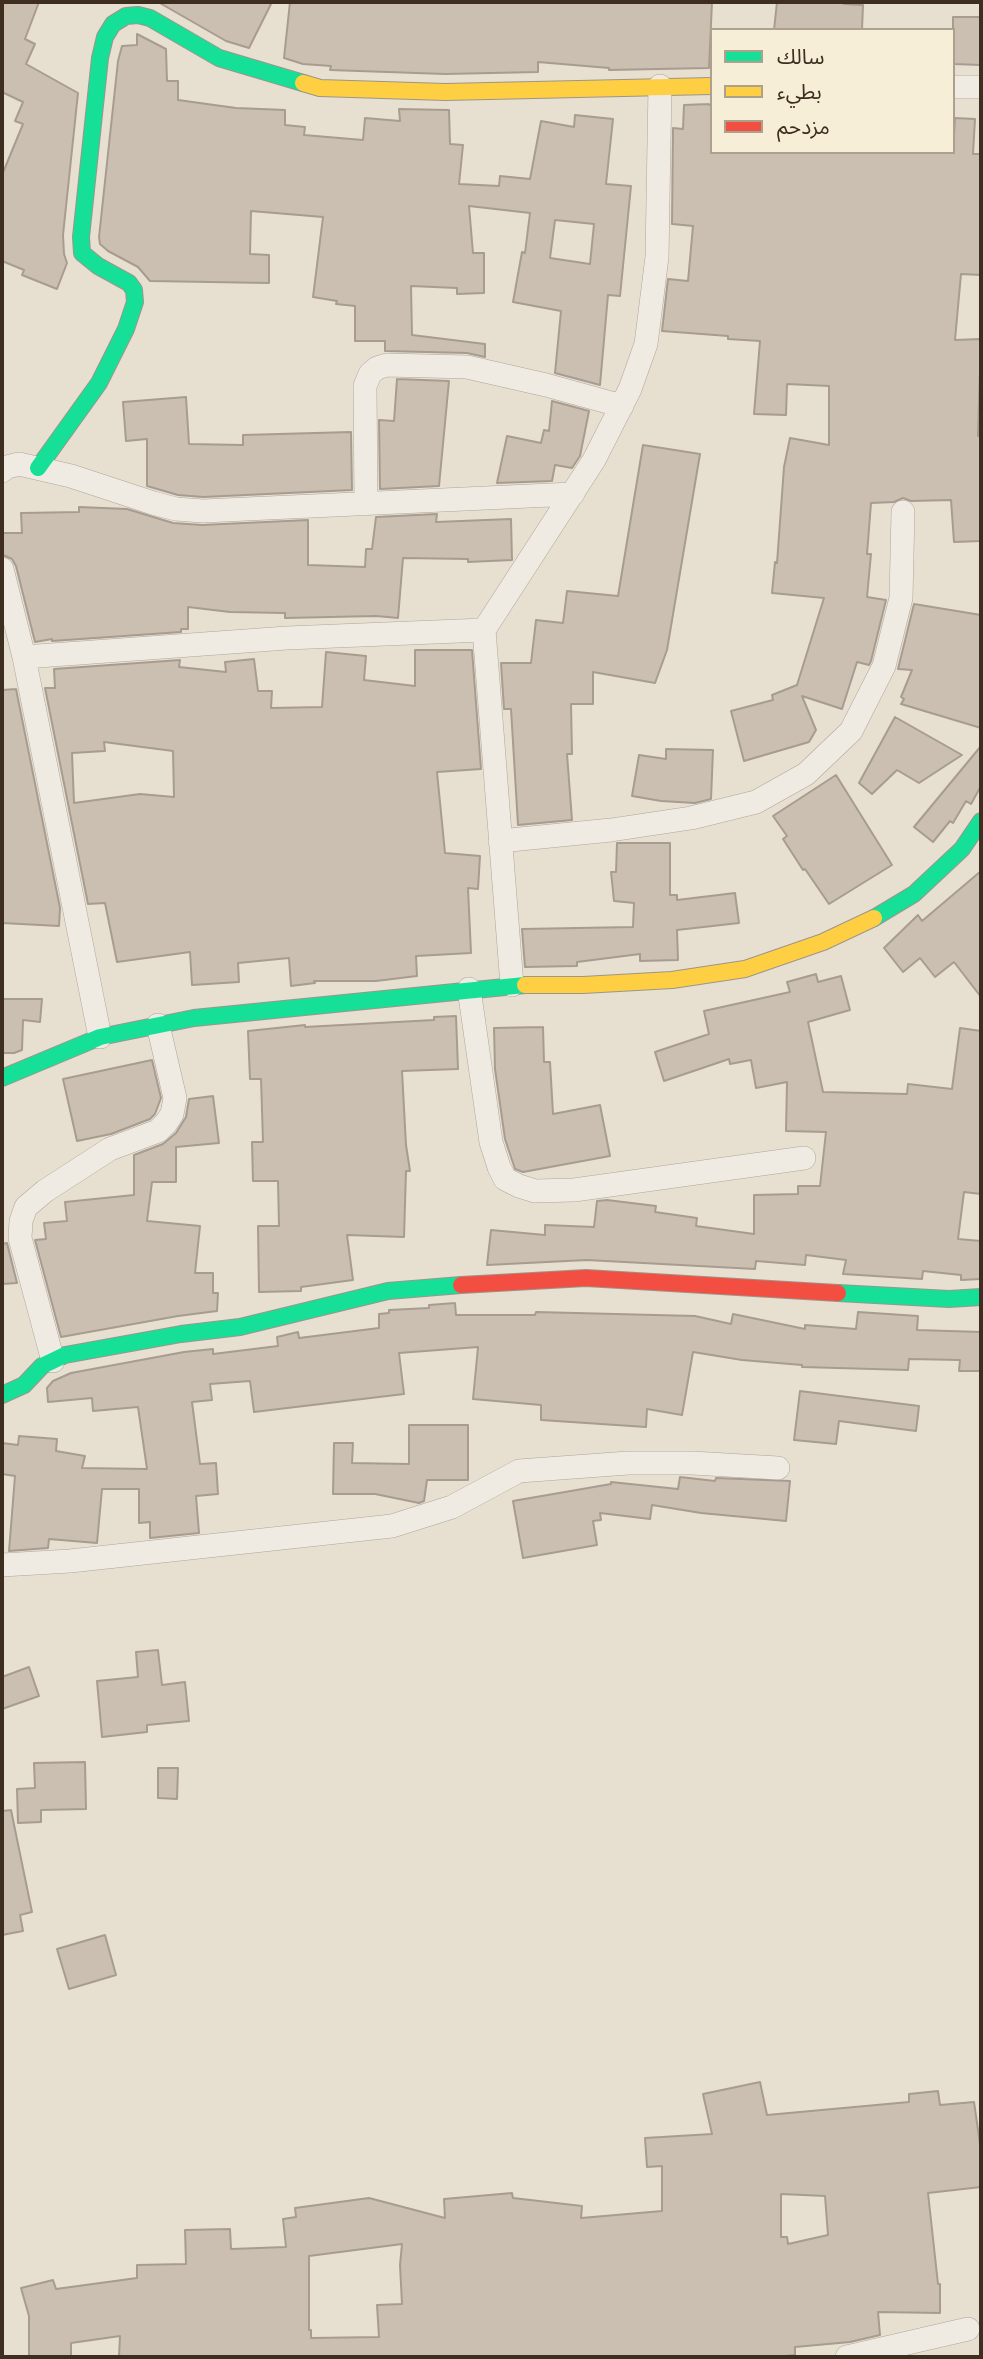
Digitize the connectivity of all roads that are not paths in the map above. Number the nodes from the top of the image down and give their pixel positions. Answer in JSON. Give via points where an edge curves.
{"nodes":[{"id":1,"x":660,"y":86,"type":"junction"},
{"id":2,"x":710,"y":86,"type":"edge"},
{"id":3,"x":955,"y":87,"type":"edge"},
{"id":4,"x":981,"y":87,"type":"edge"},
{"id":5,"x":622,"y":406,"type":"junction"},
{"id":6,"x":38,"y":468,"type":"junction"},
{"id":7,"x":2,"y":471,"type":"edge"},
{"id":8,"x":573,"y":494,"type":"junction"},
{"id":9,"x":366,"y":504,"type":"junction"},
{"id":10,"x":903,"y":512,"type":"dead end"},
{"id":11,"x":2,"y":569,"type":"edge"},
{"id":12,"x":484,"y":630,"type":"junction"},
{"id":13,"x":24,"y":657,"type":"junction"},
{"id":14,"x":981,"y":821,"type":"edge"},
{"id":15,"x":500,"y":841,"type":"junction"},
{"id":16,"x":512,"y":985,"type":"junction"},
{"id":17,"x":470,"y":989,"type":"junction"},
{"id":18,"x":158,"y":1025,"type":"junction"},
{"id":19,"x":100,"y":1037,"type":"junction"},
{"id":20,"x":2,"y":1078,"type":"edge"},
{"id":21,"x":804,"y":1158,"type":"dead end"},
{"id":22,"x":981,"y":1297,"type":"edge"},
{"id":23,"x":53,"y":1361,"type":"junction"},
{"id":24,"x":2,"y":1395,"type":"edge"},
{"id":25,"x":778,"y":1468,"type":"dead end"},
{"id":26,"x":2,"y":1565,"type":"edge"},
{"id":27,"x":968,"y":2329,"type":"dead end"},
{"id":28,"x":846,"y":2357,"type":"edge"}],
"edges":[{"from":1,"to":2,"type":"street"},
{"from":1,"to":5,"type":"street","via":[[657,257],[646,344]]},
{"from":1,"to":6,"type":"street","via":[[445,92],[320,88],[219,58],[150,18],[126,16],[113,24],[100,58],[81,237],[82,253],[129,283],[135,302],[99,383]]},
{"from":3,"to":4,"type":"street"},
{"from":5,"to":8,"type":"street"},
{"from":5,"to":9,"type":"street","via":[[467,367],[377,368],[365,386]]},
{"from":6,"to":7,"type":"street","via":[[19,464]]},
{"from":6,"to":9,"type":"street","via":[[176,509]]},
{"from":8,"to":9,"type":"street"},
{"from":8,"to":12,"type":"street"},
{"from":10,"to":15,"type":"street","via":[[901,598],[884,666],[851,731],[806,774],[756,802],[691,818]]},
{"from":11,"to":13,"type":"street"},
{"from":12,"to":13,"type":"street","via":[[287,638]]},
{"from":12,"to":15,"type":"street"},
{"from":13,"to":19,"type":"street"},
{"from":14,"to":16,"type":"street","via":[[962,849],[914,894],[823,942],[745,969],[672,980]]},
{"from":15,"to":16,"type":"street"},
{"from":16,"to":17,"type":"street"},
{"from":17,"to":18,"type":"street"},
{"from":17,"to":21,"type":"street","via":[[491,1142],[505,1179],[535,1191],[574,1190]]},
{"from":18,"to":19,"type":"street"},
{"from":18,"to":23,"type":"street","via":[[175,1098],[166,1123],[158,1131],[110,1149],[45,1191],[26,1207],[21,1221],[20,1238]]},
{"from":19,"to":20,"type":"street"},
{"from":22,"to":23,"type":"street","via":[[949,1299],[586,1278],[436,1286],[388,1291],[240,1327],[65,1354]]},
{"from":23,"to":24,"type":"street","via":[[24,1385]]},
{"from":25,"to":26,"type":"street","via":[[640,1463],[519,1471],[452,1507],[392,1526]]},
{"from":27,"to":28,"type":"street"}]}
